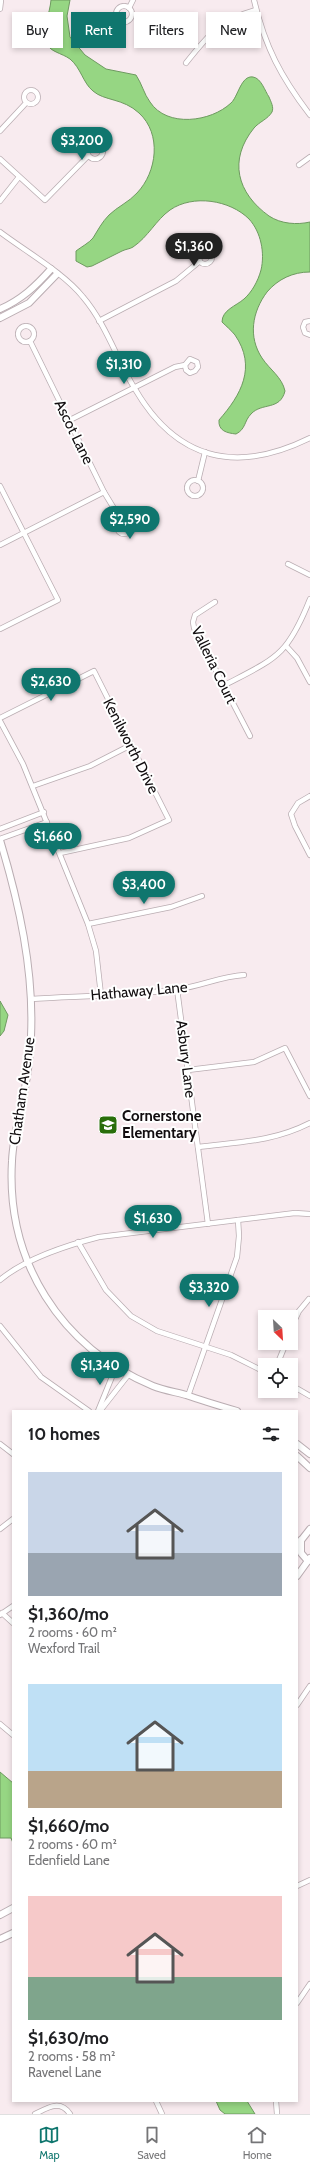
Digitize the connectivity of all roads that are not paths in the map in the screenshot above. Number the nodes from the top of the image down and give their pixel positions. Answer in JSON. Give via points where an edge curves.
{"nodes":[{"id":1,"x":1,"y":0,"type":"edge"},
{"id":2,"x":133,"y":0,"type":"edge"},
{"id":3,"x":254,"y":0,"type":"edge"},
{"id":4,"x":129,"y":8,"type":"dead end"},
{"id":5,"x":0,"y":9,"type":"edge"},
{"id":6,"x":256,"y":10,"type":"junction"},
{"id":7,"x":186,"y":63,"type":"dead end"},
{"id":8,"x":26,"y":103,"type":"dead end"},
{"id":9,"x":310,"y":115,"type":"edge"},
{"id":10,"x":0,"y":131,"type":"edge"},
{"id":11,"x":88,"y":156,"type":"dead end"},
{"id":12,"x":310,"y":157,"type":"edge"},
{"id":13,"x":0,"y":159,"type":"edge"},
{"id":14,"x":299,"y":165,"type":"dead end"},
{"id":15,"x":19,"y":177,"type":"junction"},
{"id":16,"x":0,"y":201,"type":"edge"},
{"id":17,"x":1,"y":234,"type":"edge"},
{"id":18,"x":200,"y":261,"type":"dead end"},
{"id":19,"x":50,"y":270,"type":"junction"},
{"id":20,"x":57,"y":274,"type":"junction"},
{"id":21,"x":0,"y":308,"type":"edge"},
{"id":22,"x":0,"y":318,"type":"edge"},
{"id":23,"x":310,"y":320,"type":"edge"},
{"id":24,"x":99,"y":321,"type":"junction"},
{"id":25,"x":310,"y":335,"type":"edge"},
{"id":26,"x":30,"y":342,"type":"dead end"},
{"id":27,"x":185,"y":365,"type":"dead end"},
{"id":28,"x":134,"y":388,"type":"junction"},
{"id":29,"x":68,"y":421,"type":"junction"},
{"id":30,"x":310,"y":438,"type":"edge"},
{"id":31,"x":205,"y":452,"type":"junction"},
{"id":32,"x":198,"y":481,"type":"dead end"},
{"id":33,"x":0,"y":486,"type":"edge"},
{"id":34,"x":104,"y":492,"type":"junction"},
{"id":35,"x":121,"y":520,"type":"dead end"},
{"id":36,"x":24,"y":532,"type":"junction"},
{"id":37,"x":0,"y":545,"type":"edge"},
{"id":38,"x":288,"y":564,"type":"dead end"},
{"id":39,"x":310,"y":575,"type":"edge"},
{"id":40,"x":310,"y":599,"type":"edge"},
{"id":41,"x":215,"y":602,"type":"dead end"},
{"id":42,"x":0,"y":629,"type":"edge"},
{"id":43,"x":287,"y":646,"type":"junction"},
{"id":44,"x":310,"y":682,"type":"edge"},
{"id":45,"x":223,"y":686,"type":"junction"},
{"id":46,"x":0,"y":720,"type":"edge"},
{"id":47,"x":250,"y":736,"type":"dead end"},
{"id":48,"x":131,"y":745,"type":"junction"},
{"id":49,"x":33,"y":786,"type":"junction"},
{"id":50,"x":310,"y":796,"type":"edge"},
{"id":51,"x":44,"y":812,"type":"junction"},
{"id":52,"x":48,"y":822,"type":"junction"},
{"id":53,"x":0,"y":829,"type":"edge"},
{"id":54,"x":0,"y":840,"type":"edge"},
{"id":55,"x":60,"y":853,"type":"junction"},
{"id":56,"x":310,"y":855,"type":"edge"},
{"id":57,"x":202,"y":896,"type":"dead end"},
{"id":58,"x":88,"y":924,"type":"junction"},
{"id":59,"x":244,"y":975,"type":"dead end"},
{"id":60,"x":178,"y":989,"type":"junction"},
{"id":61,"x":101,"y":995,"type":"junction"},
{"id":62,"x":31,"y":999,"type":"junction"},
{"id":63,"x":188,"y":1070,"type":"junction"},
{"id":64,"x":310,"y":1096,"type":"edge"},
{"id":65,"x":310,"y":1123,"type":"edge"},
{"id":66,"x":198,"y":1147,"type":"junction"},
{"id":67,"x":310,"y":1214,"type":"edge"},
{"id":68,"x":238,"y":1220,"type":"junction"},
{"id":69,"x":208,"y":1224,"type":"junction"},
{"id":70,"x":78,"y":1242,"type":"junction"},
{"id":71,"x":28,"y":1263,"type":"junction"},
{"id":72,"x":0,"y":1280,"type":"edge"},
{"id":73,"x":309,"y":1300,"type":"dead end"},
{"id":74,"x":298,"y":1313,"type":"edge"},
{"id":75,"x":0,"y":1326,"type":"edge"},
{"id":76,"x":204,"y":1346,"type":"junction"},
{"id":77,"x":116,"y":1367,"type":"junction"},
{"id":78,"x":258,"y":1368,"type":"edge"},
{"id":79,"x":129,"y":1374,"type":"junction"},
{"id":80,"x":298,"y":1389,"type":"edge"},
{"id":81,"x":188,"y":1396,"type":"junction"},
{"id":82,"x":310,"y":1396,"type":"edge"},
{"id":83,"x":219,"y":1406,"type":"junction"},
{"id":84,"x":88,"y":1410,"type":"edge"},
{"id":85,"x":99,"y":1410,"type":"edge"},
{"id":86,"x":100,"y":1410,"type":"edge"},
{"id":87,"x":225,"y":1410,"type":"edge"},
{"id":88,"x":233,"y":1410,"type":"edge"},
{"id":89,"x":0,"y":1444,"type":"edge"},
{"id":90,"x":298,"y":1445,"type":"edge"},
{"id":91,"x":12,"y":1453,"type":"edge"},
{"id":92,"x":310,"y":1454,"type":"edge"},
{"id":93,"x":298,"y":1457,"type":"edge"},
{"id":94,"x":310,"y":1468,"type":"edge"},
{"id":95,"x":12,"y":1520,"type":"edge"},
{"id":96,"x":0,"y":1529,"type":"edge"},
{"id":97,"x":310,"y":1529,"type":"edge"},
{"id":98,"x":301,"y":1540,"type":"junction"},
{"id":99,"x":298,"y":1544,"type":"edge"},
{"id":100,"x":309,"y":1559,"type":"edge"},
{"id":101,"x":298,"y":1575,"type":"edge"},
{"id":102,"x":12,"y":1607,"type":"edge"},
{"id":103,"x":1,"y":1614,"type":"edge"},
{"id":104,"x":12,"y":1622,"type":"edge"},
{"id":105,"x":310,"y":1686,"type":"edge"},
{"id":106,"x":298,"y":1704,"type":"edge"},
{"id":107,"x":0,"y":1724,"type":"edge"},
{"id":108,"x":12,"y":1734,"type":"edge"},
{"id":109,"x":310,"y":1880,"type":"edge"},
{"id":110,"x":298,"y":1886,"type":"edge"},
{"id":111,"x":12,"y":1909,"type":"edge"},
{"id":112,"x":0,"y":1915,"type":"edge"},
{"id":113,"x":12,"y":1934,"type":"edge"},
{"id":114,"x":0,"y":1940,"type":"edge"},
{"id":115,"x":310,"y":1984,"type":"edge"},
{"id":116,"x":298,"y":2002,"type":"edge"},
{"id":117,"x":156,"y":2102,"type":"edge"},
{"id":118,"x":276,"y":2102,"type":"edge"},
{"id":119,"x":35,"y":2114,"type":"edge"},
{"id":120,"x":70,"y":2114,"type":"edge"},
{"id":121,"x":162,"y":2114,"type":"edge"},
{"id":122,"x":277,"y":2114,"type":"edge"}],
"edges":[{"from":1,"to":5,"type":"street"},
{"from":2,"to":4,"type":"street"},
{"from":3,"to":6,"type":"street"},
{"from":6,"to":7,"type":"street","via":[[228,19],[204,40]]},
{"from":6,"to":9,"type":"street","via":[[275,63],[289,89]]},
{"from":8,"to":10,"type":"street"},
{"from":11,"to":15,"type":"street","via":[[45,200]]},
{"from":12,"to":14,"type":"street"},
{"from":13,"to":15,"type":"street"},
{"from":15,"to":16,"type":"street"},
{"from":17,"to":19,"type":"street"},
{"from":18,"to":24,"type":"street","via":[[176,281]]},
{"from":19,"to":20,"type":"street"},
{"from":19,"to":21,"type":"street","via":[[34,288],[13,303]]},
{"from":20,"to":22,"type":"street","via":[[29,303]]},
{"from":20,"to":24,"type":"street","via":[[83,296]]},
{"from":23,"to":25,"type":"street","via":[[305,322],[303,327],[305,333]]},
{"from":24,"to":28,"type":"street"},
{"from":26,"to":29,"type":"street","name":"Ascot Lane"},
{"from":27,"to":28,"type":"street","via":[[175,367]]},
{"from":28,"to":29,"type":"street"},
{"from":28,"to":31,"type":"street","via":[[146,408],[177,439]]},
{"from":29,"to":34,"type":"street","name":"Ascot Lane"},
{"from":30,"to":31,"type":"street","via":[[282,451],[264,455],[236,457]]},
{"from":31,"to":32,"type":"street"},
{"from":33,"to":36,"type":"street"},
{"from":34,"to":35,"type":"street","name":"Ascot Lane"},
{"from":34,"to":36,"type":"street"},
{"from":36,"to":37,"type":"street"},
{"from":36,"to":42,"type":"street","via":[[58,600]]},
{"from":38,"to":39,"type":"street"},
{"from":40,"to":43,"type":"street","via":[[300,625]]},
{"from":41,"to":45,"type":"street","name":"Valleria Court","via":[[198,613],[193,622]]},
{"from":43,"to":44,"type":"street"},
{"from":43,"to":45,"type":"street","via":[[267,663]]},
{"from":45,"to":47,"type":"street","name":"Valleria Court"},
{"from":46,"to":48,"type":"street","name":"Kenilworth Drive","via":[[94,671]]},
{"from":46,"to":49,"type":"street"},
{"from":48,"to":49,"type":"street","via":[[90,766]]},
{"from":48,"to":55,"type":"street","name":"Kenilworth Drive","via":[[169,820],[129,838]]},
{"from":49,"to":51,"type":"street"},
{"from":50,"to":56,"type":"street","via":[[293,808],[291,814]]},
{"from":51,"to":52,"type":"street"},
{"from":51,"to":53,"type":"street"},
{"from":52,"to":54,"type":"street"},
{"from":52,"to":55,"type":"street"},
{"from":54,"to":62,"type":"street","name":"Chatham Avenue","via":[[21,918]]},
{"from":55,"to":58,"type":"street"},
{"from":57,"to":58,"type":"street","via":[[155,911]]},
{"from":58,"to":61,"type":"street","via":[[96,951]]},
{"from":59,"to":60,"type":"street","name":"Hathaway Lane"},
{"from":60,"to":61,"type":"street","name":"Hathaway Lane"},
{"from":60,"to":63,"type":"street","name":"Asbury Lane"},
{"from":61,"to":62,"type":"street","name":"Hathaway Lane"},
{"from":62,"to":71,"type":"street","name":"Chatham Avenue","via":[[27,1080],[15,1136],[11,1178],[14,1216]]},
{"from":63,"to":64,"type":"street","via":[[254,1062],[285,1048]]},
{"from":63,"to":66,"type":"street","name":"Asbury Lane"},
{"from":65,"to":66,"type":"street","via":[[285,1135]]},
{"from":66,"to":69,"type":"street","name":"Asbury Lane"},
{"from":67,"to":68,"type":"street","via":[[295,1213]]},
{"from":68,"to":69,"type":"street"},
{"from":68,"to":76,"type":"street","via":[[237,1257]]},
{"from":69,"to":70,"type":"street","via":[[99,1237]]},
{"from":70,"to":71,"type":"street"},
{"from":70,"to":76,"type":"street","via":[[106,1290],[131,1316],[157,1331]]},
{"from":71,"to":72,"type":"street"},
{"from":71,"to":77,"type":"street","name":"Chatham Avenue","via":[[51,1307],[65,1325],[84,1344]]},
{"from":73,"to":74,"type":"street"},
{"from":75,"to":84,"type":"street","via":[[41,1377]]},
{"from":76,"to":78,"type":"street","via":[[231,1355]]},
{"from":76,"to":81,"type":"street"},
{"from":77,"to":79,"type":"street","name":"Chatham Avenue"},
{"from":77,"to":85,"type":"street"},
{"from":79,"to":81,"type":"street","name":"Chatham Avenue","via":[[154,1386]]},
{"from":79,"to":86,"type":"street"},
{"from":80,"to":82,"type":"street"},
{"from":81,"to":83,"type":"street","name":"Chatham Avenue"},
{"from":83,"to":87,"type":"street","name":"Chatham Avenue"},
{"from":83,"to":88,"type":"street","name":"Chatham Avenue"},
{"from":89,"to":91,"type":"street"},
{"from":90,"to":92,"type":"street"},
{"from":93,"to":94,"type":"street"},
{"from":95,"to":96,"type":"street"},
{"from":97,"to":98,"type":"street"},
{"from":98,"to":99,"type":"street"},
{"from":98,"to":100,"type":"street","via":[[301,1553]]},
{"from":100,"to":101,"type":"street"},
{"from":102,"to":103,"type":"street"},
{"from":103,"to":104,"type":"street"},
{"from":105,"to":106,"type":"street"},
{"from":107,"to":108,"type":"street"},
{"from":109,"to":110,"type":"street"},
{"from":111,"to":112,"type":"street"},
{"from":113,"to":114,"type":"street"},
{"from":115,"to":116,"type":"street"},
{"from":117,"to":121,"type":"street"},
{"from":118,"to":122,"type":"street"},
{"from":119,"to":120,"type":"street","via":[[52,2105],[61,2106]]}]}
